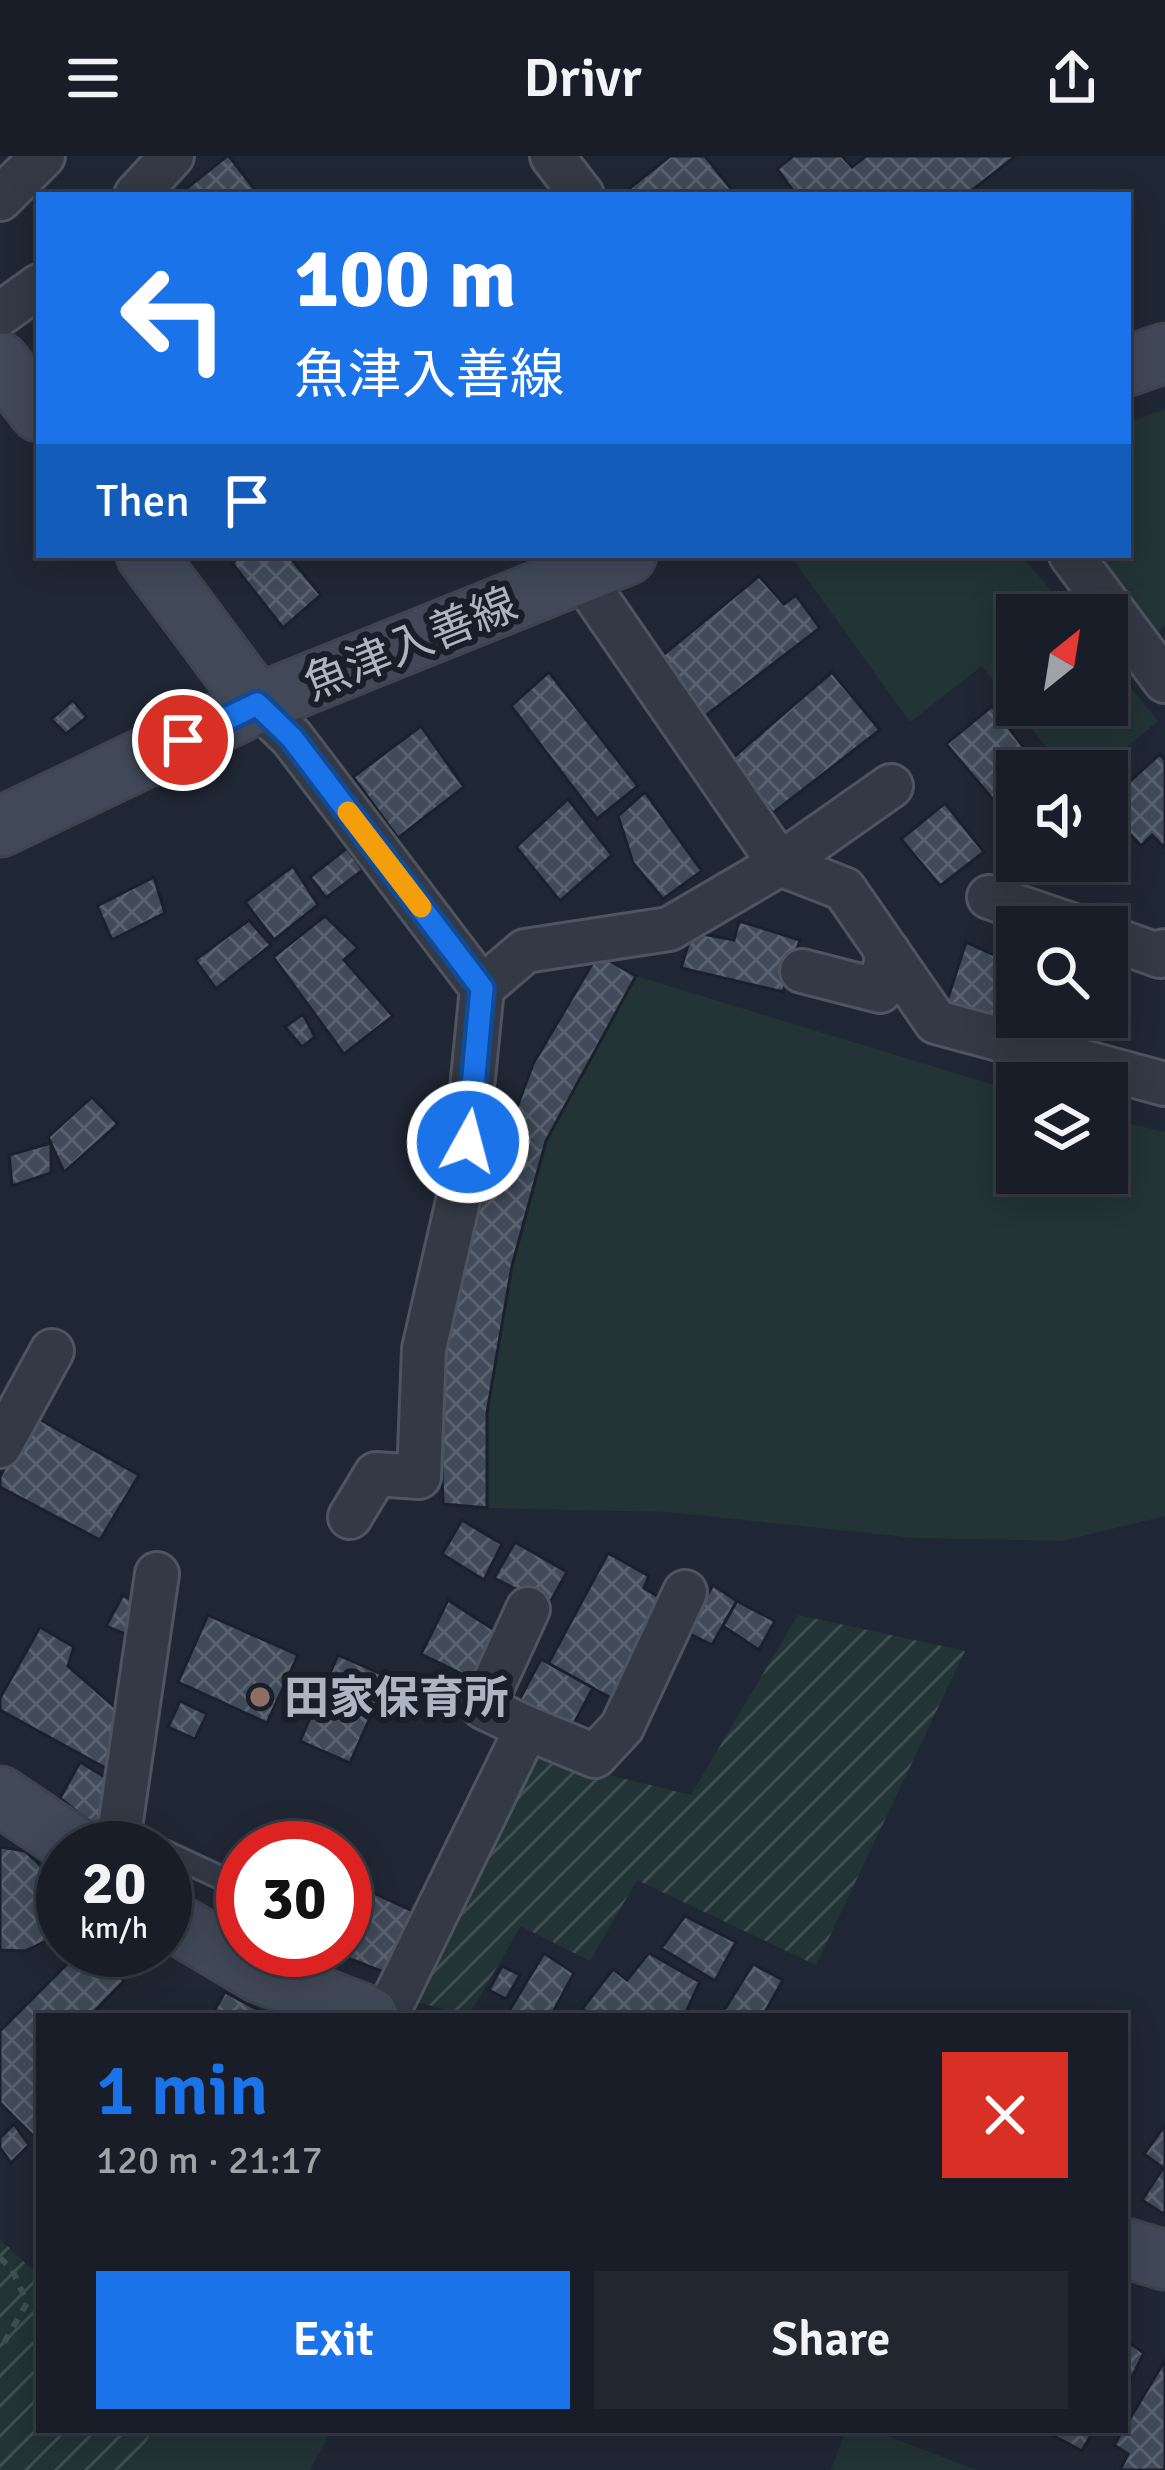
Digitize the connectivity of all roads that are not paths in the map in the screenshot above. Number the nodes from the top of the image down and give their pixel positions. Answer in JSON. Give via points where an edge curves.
{"nodes":[{"id":1,"x":43,"y":156,"type":"edge"},
{"id":2,"x":172,"y":156,"type":"edge"},
{"id":3,"x":553,"y":156,"type":"edge"},
{"id":4,"x":139,"y":192,"type":"edge"},
{"id":5,"x":580,"y":192,"type":"edge"},
{"id":6,"x":0,"y":199,"type":"edge"},
{"id":7,"x":36,"y":288,"type":"edge"},
{"id":8,"x":0,"y":314,"type":"edge"},
{"id":9,"x":1165,"y":353,"type":"edge"},
{"id":10,"x":0,"y":362,"type":"edge"},
{"id":11,"x":1131,"y":366,"type":"edge"},
{"id":12,"x":36,"y":408,"type":"edge"},
{"id":13,"x":148,"y":558,"type":"edge"},
{"id":14,"x":1074,"y":558,"type":"edge"},
{"id":15,"x":603,"y":564,"type":"edge"},
{"id":16,"x":1159,"y":659,"type":"edge"},
{"id":17,"x":257,"y":704,"type":"junction"},
{"id":18,"x":891,"y":786,"type":"dead end"},
{"id":19,"x":0,"y":827,"type":"edge"},
{"id":20,"x":780,"y":864,"type":"junction"},
{"id":21,"x":989,"y":897,"type":"dead end"},
{"id":22,"x":1015,"y":906,"type":"edge"},
{"id":23,"x":1128,"y":945,"type":"edge"},
{"id":24,"x":1165,"y":951,"type":"edge"},
{"id":25,"x":888,"y":952,"type":"junction"},
{"id":26,"x":802,"y":971,"type":"dead end"},
{"id":27,"x":482,"y":988,"type":"junction"},
{"id":28,"x":1165,"y":1084,"type":"edge"},
{"id":29,"x":52,"y":1351,"type":"dead end"},
{"id":30,"x":0,"y":1446,"type":"edge"},
{"id":31,"x":350,"y":1517,"type":"dead end"},
{"id":32,"x":157,"y":1574,"type":"dead end"},
{"id":33,"x":685,"y":1592,"type":"dead end"},
{"id":34,"x":528,"y":1610,"type":"dead end"},
{"id":35,"x":527,"y":1728,"type":"junction"},
{"id":36,"x":0,"y":1796,"type":"edge"},
{"id":37,"x":37,"y":1821,"type":"edge"},
{"id":38,"x":121,"y":1821,"type":"edge"},
{"id":39,"x":192,"y":1933,"type":"edge"},
{"id":40,"x":361,"y":2013,"type":"edge"},
{"id":41,"x":387,"y":2013,"type":"edge"},
{"id":42,"x":1128,"y":2249,"type":"edge"},
{"id":43,"x":1165,"y":2260,"type":"edge"}],
"edges":[{"from":1,"to":6,"type":"street"},
{"from":2,"to":4,"type":"street"},
{"from":3,"to":5,"type":"street"},
{"from":7,"to":8,"type":"street"},
{"from":9,"to":11,"type":"main road"},
{"from":10,"to":12,"type":"main road"},
{"from":13,"to":17,"type":"main road"},
{"from":14,"to":16,"type":"street"},
{"from":15,"to":17,"type":"main road","name":"魚津入善線"},
{"from":15,"to":20,"type":"street"},
{"from":17,"to":19,"type":"main road","name":"魚津入善線"},
{"from":17,"to":27,"type":"street","via":[[292,738]]},
{"from":18,"to":20,"type":"street"},
{"from":20,"to":25,"type":"street","via":[[844,889]]},
{"from":20,"to":27,"type":"street","via":[[669,929],[525,951]]},
{"from":21,"to":22,"type":"street"},
{"from":23,"to":24,"type":"street"},
{"from":25,"to":26,"type":"street","via":[[880,991]]},
{"from":25,"to":28,"type":"street","via":[[936,1022]]},
{"from":27,"to":31,"type":"street","via":[[463,1179],[424,1349],[419,1478],[376,1474]]},
{"from":29,"to":30,"type":"street"},
{"from":32,"to":38,"type":"street"},
{"from":33,"to":35,"type":"street","via":[[622,1727],[595,1756]]},
{"from":34,"to":35,"type":"street","via":[[483,1707]]},
{"from":35,"to":41,"type":"street"},
{"from":36,"to":37,"type":"main road"},
{"from":39,"to":40,"type":"main road","via":[[259,1973]]},
{"from":42,"to":43,"type":"main road"}]}
